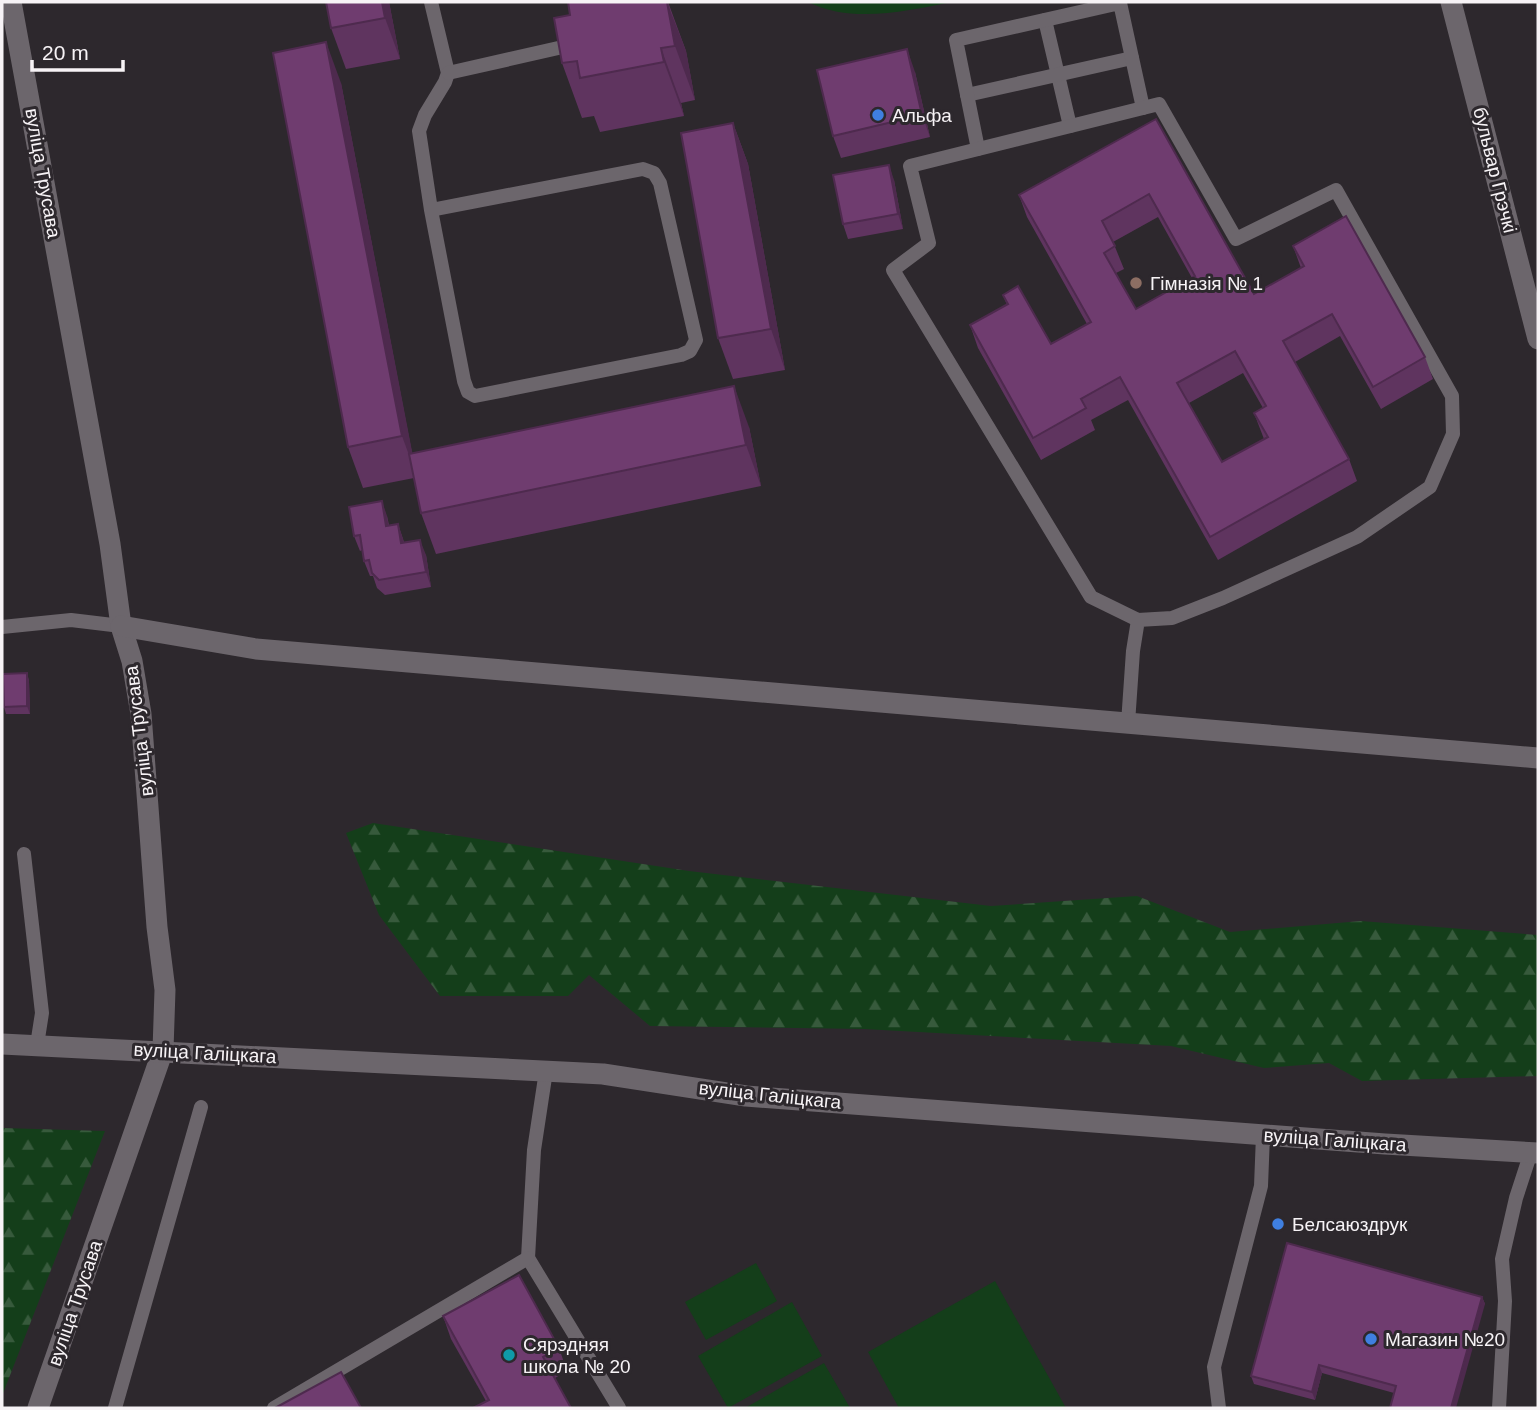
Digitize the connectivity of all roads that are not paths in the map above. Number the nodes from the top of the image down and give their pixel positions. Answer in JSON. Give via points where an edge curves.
{"nodes":[{"id":1,"x":11,"y":2,"type":"edge"},
{"id":2,"x":430,"y":2,"type":"edge"},
{"id":3,"x":1451,"y":2,"type":"edge"},
{"id":4,"x":1045,"y":20,"type":"junction"},
{"id":5,"x":587,"y":41,"type":"edge"},
{"id":6,"x":1132,"y":58,"type":"junction"},
{"id":7,"x":448,"y":73,"type":"junction"},
{"id":8,"x":1056,"y":75,"type":"junction"},
{"id":9,"x":967,"y":95,"type":"junction"},
{"id":10,"x":1143,"y":108,"type":"junction"},
{"id":11,"x":1070,"y":126,"type":"junction"},
{"id":12,"x":978,"y":149,"type":"junction"},
{"id":13,"x":431,"y":211,"type":"junction"},
{"id":14,"x":1538,"y":339,"type":"edge"},
{"id":15,"x":1138,"y":621,"type":"junction"},
{"id":16,"x":2,"y":626,"type":"edge"},
{"id":17,"x":121,"y":626,"type":"junction"},
{"id":18,"x":1128,"y":723,"type":"junction"},
{"id":19,"x":1538,"y":758,"type":"edge"},
{"id":20,"x":24,"y":854,"type":"dead end"},
{"id":21,"x":2,"y":1044,"type":"edge"},
{"id":22,"x":37,"y":1045,"type":"junction"},
{"id":23,"x":163,"y":1050,"type":"junction"},
{"id":24,"x":546,"y":1071,"type":"junction"},
{"id":25,"x":201,"y":1107,"type":"dead end"},
{"id":26,"x":1264,"y":1135,"type":"junction"},
{"id":27,"x":1535,"y":1152,"type":"edge"},
{"id":28,"x":528,"y":1258,"type":"junction"},
{"id":29,"x":38,"y":1408,"type":"edge"},
{"id":30,"x":115,"y":1408,"type":"edge"},
{"id":31,"x":274,"y":1408,"type":"edge"},
{"id":32,"x":619,"y":1408,"type":"edge"},
{"id":33,"x":1219,"y":1408,"type":"edge"},
{"id":34,"x":1499,"y":1408,"type":"edge"}],
"edges":[{"from":1,"to":17,"type":"street","name":"вуліца Трусава"},
{"from":2,"to":7,"type":"lane"},
{"from":3,"to":14,"type":"street","name":"бульвар Грэчкі"},
{"from":4,"to":6,"type":"lane","via":[[1120,3]]},
{"from":4,"to":8,"type":"lane"},
{"from":4,"to":9,"type":"lane","via":[[956,40]]},
{"from":5,"to":7,"type":"lane"},
{"from":6,"to":8,"type":"lane"},
{"from":6,"to":10,"type":"lane"},
{"from":7,"to":13,"type":"lane","via":[[419,131]]},
{"from":8,"to":9,"type":"lane"},
{"from":8,"to":11,"type":"lane"},
{"from":9,"to":12,"type":"lane"},
{"from":10,"to":11,"type":"lane"},
{"from":10,"to":15,"type":"lane","via":[[1159,104],[1236,239],[1336,190],[1452,396],[1453,434],[1430,487],[1357,537],[1172,618]]},
{"from":11,"to":12,"type":"lane"},
{"from":12,"to":15,"type":"lane","via":[[910,166],[929,243],[893,270],[1091,597]]},
{"from":13,"to":13,"type":"lane","via":[[464,381],[475,396],[681,355],[690,351],[696,340],[654,173],[643,169]]},
{"from":15,"to":18,"type":"lane"},
{"from":16,"to":17,"type":"lane","via":[[71,620]]},
{"from":17,"to":18,"type":"street","via":[[256,649]]},
{"from":17,"to":23,"type":"street","name":"вуліца Трусава","via":[[141,714],[165,990]]},
{"from":18,"to":19,"type":"street"},
{"from":20,"to":22,"type":"lane","via":[[42,1013]]},
{"from":21,"to":22,"type":"street","name":"вуліца Галіцкага"},
{"from":22,"to":23,"type":"street","name":"вуліца Галіцкага"},
{"from":23,"to":24,"type":"street","name":"вуліца Галіцкага"},
{"from":23,"to":29,"type":"street","name":"вуліца Трусава"},
{"from":24,"to":26,"type":"street","name":"вуліца Галіцкага","via":[[620,1075],[746,1096]]},
{"from":24,"to":28,"type":"lane","via":[[534,1150]]},
{"from":25,"to":30,"type":"lane"},
{"from":26,"to":27,"type":"street","name":"вуліца Галіцкага"},
{"from":26,"to":33,"type":"lane","via":[[1261,1186],[1214,1367]]},
{"from":27,"to":34,"type":"lane","via":[[1516,1198],[1502,1259],[1505,1301]]},
{"from":28,"to":31,"type":"lane"},
{"from":28,"to":32,"type":"lane"}]}
